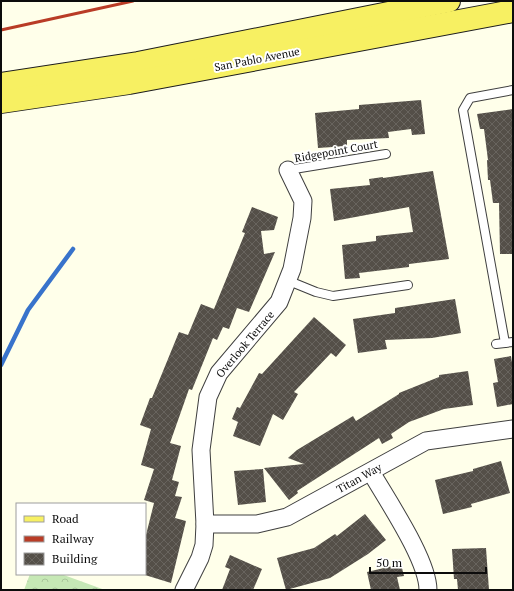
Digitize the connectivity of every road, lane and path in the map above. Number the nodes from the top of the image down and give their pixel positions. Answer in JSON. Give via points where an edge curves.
{"nodes":[{"id":1,"x":449,"y":1,"type":"edge"},
{"id":2,"x":513,"y":11,"type":"edge"},
{"id":3,"x":1,"y":84,"type":"edge"},
{"id":4,"x":513,"y":90,"type":"edge"},
{"id":5,"x":1,"y":102,"type":"edge"},
{"id":6,"x":386,"y":154,"type":"dead end"},
{"id":7,"x":288,"y":170,"type":"joint"},
{"id":8,"x":289,"y":281,"type":"junction"},
{"id":9,"x":408,"y":285,"type":"dead end"},
{"id":10,"x":509,"y":342,"type":"edge"},
{"id":11,"x":496,"y":344,"type":"dead end"},
{"id":12,"x":513,"y":429,"type":"edge"},
{"id":13,"x":370,"y":472,"type":"junction"},
{"id":14,"x":205,"y":524,"type":"junction"},
{"id":15,"x":184,"y":590,"type":"edge"},
{"id":16,"x":428,"y":590,"type":"edge"}],
"edges":[{"from":1,"to":3,"type":"main road","name":"San Pablo Avenue","via":[[138,63]]},
{"from":2,"to":5,"type":"main road","name":"San Pablo Avenue","via":[[129,83]]},
{"from":4,"to":10,"type":"lane","via":[[470,98],[462,110]]},
{"from":6,"to":7,"type":"lane","name":"Ridgepoint Court"},
{"from":7,"to":8,"type":"street","name":"Overlook Terrace","via":[[303,201]]},
{"from":8,"to":9,"type":"lane","via":[[333,296]]},
{"from":8,"to":14,"type":"street","name":"Overlook Terrace","via":[[279,302],[219,373],[208,397],[201,450]]},
{"from":10,"to":11,"type":"lane"},
{"from":12,"to":13,"type":"street","name":"Titan Way","via":[[426,441]]},
{"from":13,"to":14,"type":"street","name":"Titan Way","via":[[287,517],[257,524]]},
{"from":13,"to":16,"type":"street","via":[[422,562],[428,580]]},
{"from":14,"to":15,"type":"street","name":"Overlook Terrace","via":[[204,545],[200,558]]}]}
